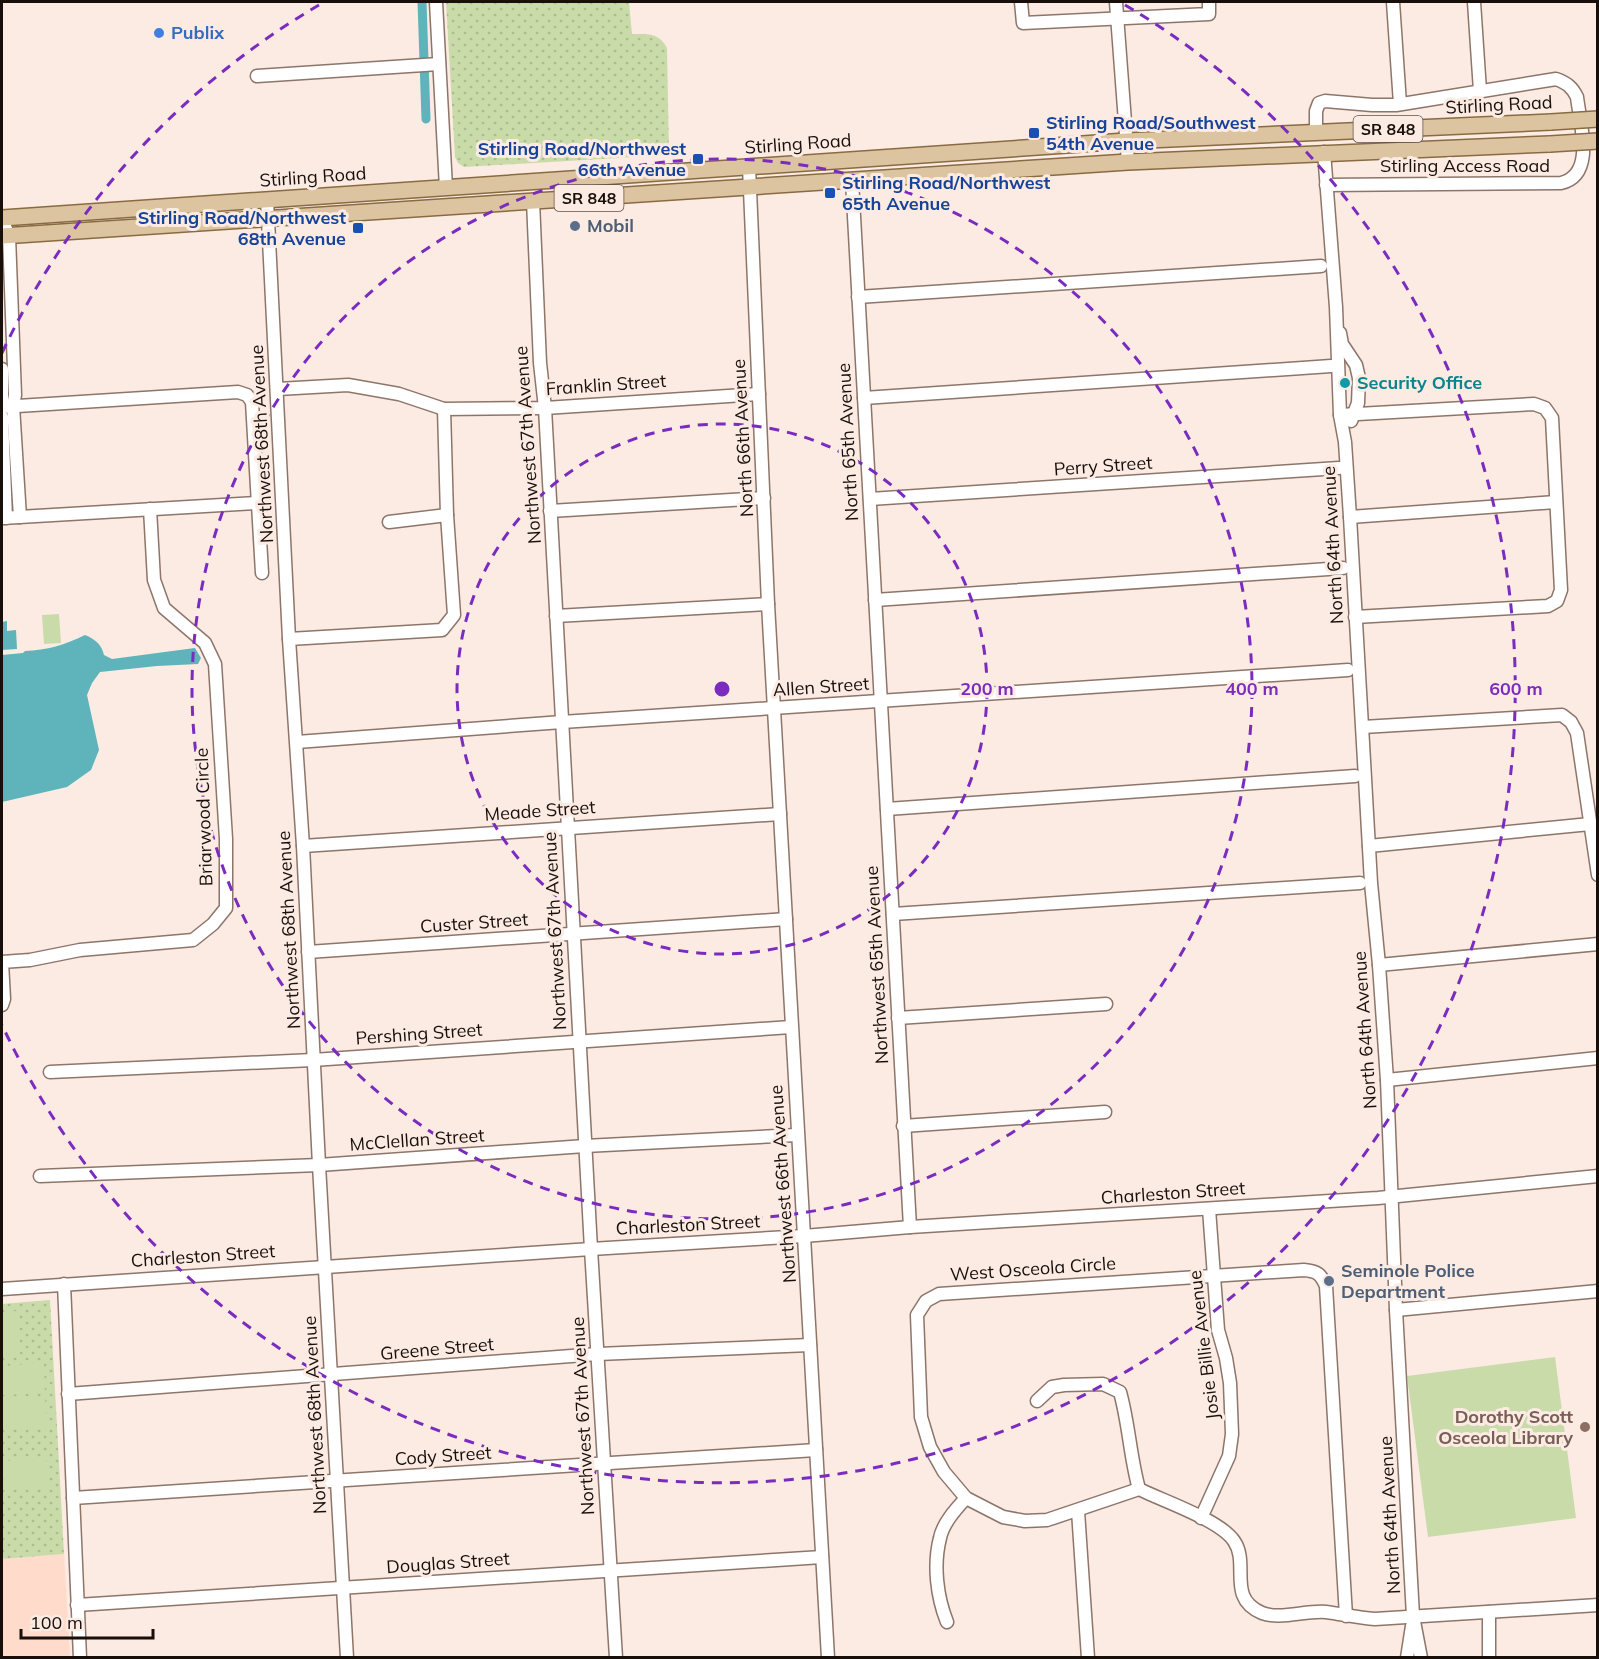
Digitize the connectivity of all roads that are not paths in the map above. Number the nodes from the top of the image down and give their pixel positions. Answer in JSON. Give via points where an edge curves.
{"nodes":[{"id":1,"x":436,"y":2,"type":"edge"},
{"id":2,"x":1021,"y":2,"type":"edge"},
{"id":3,"x":1116,"y":2,"type":"edge"},
{"id":4,"x":1393,"y":2,"type":"edge"},
{"id":5,"x":1474,"y":2,"type":"edge"},
{"id":6,"x":1209,"y":8,"type":"edge"},
{"id":7,"x":1117,"y":18,"type":"junction"},
{"id":8,"x":439,"y":64,"type":"junction"},
{"id":9,"x":258,"y":76,"type":"dead end"},
{"id":10,"x":1480,"y":91,"type":"junction"},
{"id":11,"x":1400,"y":104,"type":"junction"},
{"id":12,"x":1598,"y":119,"type":"edge"},
{"id":13,"x":1316,"y":132,"type":"junction"},
{"id":14,"x":1126,"y":141,"type":"junction"},
{"id":15,"x":1598,"y":141,"type":"edge"},
{"id":16,"x":1324,"y":152,"type":"junction"},
{"id":17,"x":1128,"y":162,"type":"junction"},
{"id":18,"x":749,"y":167,"type":"junction"},
{"id":19,"x":603,"y":177,"type":"junction"},
{"id":20,"x":852,"y":180,"type":"junction"},
{"id":21,"x":1326,"y":185,"type":"junction"},
{"id":22,"x":750,"y":187,"type":"junction"},
{"id":23,"x":446,"y":188,"type":"junction"},
{"id":24,"x":267,"y":200,"type":"junction"},
{"id":25,"x":533,"y":201,"type":"junction"},
{"id":26,"x":514,"y":203,"type":"junction"},
{"id":27,"x":2,"y":219,"type":"edge"},
{"id":28,"x":268,"y":219,"type":"junction"},
{"id":29,"x":5,"y":236,"type":"edge"},
{"id":30,"x":1321,"y":266,"type":"dead end"},
{"id":31,"x":6,"y":275,"type":"edge"},
{"id":32,"x":858,"y":297,"type":"junction"},
{"id":33,"x":1336,"y":315,"type":"junction"},
{"id":34,"x":1331,"y":366,"type":"dead end"},
{"id":35,"x":2,"y":369,"type":"edge"},
{"id":36,"x":278,"y":388,"type":"junction"},
{"id":37,"x":759,"y":394,"type":"junction"},
{"id":38,"x":864,"y":399,"type":"junction"},
{"id":39,"x":5,"y":405,"type":"edge"},
{"id":40,"x":545,"y":408,"type":"junction"},
{"id":41,"x":444,"y":409,"type":"junction"},
{"id":42,"x":1347,"y":415,"type":"junction"},
{"id":43,"x":2,"y":417,"type":"edge"},
{"id":44,"x":1339,"y":468,"type":"dead end"},
{"id":45,"x":764,"y":498,"type":"junction"},
{"id":46,"x":870,"y":499,"type":"junction"},
{"id":47,"x":1556,"y":502,"type":"junction"},
{"id":48,"x":257,"y":503,"type":"junction"},
{"id":49,"x":150,"y":509,"type":"junction"},
{"id":50,"x":550,"y":512,"type":"junction"},
{"id":51,"x":447,"y":515,"type":"junction"},
{"id":52,"x":1350,"y":517,"type":"junction"},
{"id":53,"x":4,"y":518,"type":"edge"},
{"id":54,"x":20,"y":518,"type":"junction"},
{"id":55,"x":388,"y":522,"type":"dead end"},
{"id":56,"x":1343,"y":568,"type":"dead end"},
{"id":57,"x":262,"y":573,"type":"dead end"},
{"id":58,"x":875,"y":600,"type":"junction"},
{"id":59,"x":768,"y":603,"type":"junction"},
{"id":60,"x":556,"y":616,"type":"junction"},
{"id":61,"x":1355,"y":617,"type":"junction"},
{"id":62,"x":289,"y":639,"type":"junction"},
{"id":63,"x":1348,"y":670,"type":"dead end"},
{"id":64,"x":881,"y":701,"type":"junction"},
{"id":65,"x":775,"y":709,"type":"junction"},
{"id":66,"x":562,"y":722,"type":"junction"},
{"id":67,"x":1363,"y":727,"type":"junction"},
{"id":68,"x":297,"y":742,"type":"junction"},
{"id":69,"x":1355,"y":777,"type":"dead end"},
{"id":70,"x":887,"y":808,"type":"junction"},
{"id":71,"x":780,"y":814,"type":"junction"},
{"id":72,"x":1590,"y":824,"type":"junction"},
{"id":73,"x":568,"y":827,"type":"junction"},
{"id":74,"x":303,"y":846,"type":"junction"},
{"id":75,"x":1369,"y":846,"type":"junction"},
{"id":76,"x":1598,"y":875,"type":"edge"},
{"id":77,"x":1360,"y":883,"type":"dead end"},
{"id":78,"x":893,"y":914,"type":"junction"},
{"id":79,"x":786,"y":919,"type":"junction"},
{"id":80,"x":574,"y":934,"type":"junction"},
{"id":81,"x":1598,"y":944,"type":"edge"},
{"id":82,"x":308,"y":952,"type":"junction"},
{"id":83,"x":2,"y":962,"type":"edge"},
{"id":84,"x":1379,"y":965,"type":"junction"},
{"id":85,"x":1106,"y":1004,"type":"dead end"},
{"id":86,"x":2,"y":1005,"type":"edge"},
{"id":87,"x":898,"y":1018,"type":"junction"},
{"id":88,"x":791,"y":1027,"type":"junction"},
{"id":89,"x":580,"y":1041,"type":"junction"},
{"id":90,"x":1598,"y":1058,"type":"edge"},
{"id":91,"x":314,"y":1060,"type":"junction"},
{"id":92,"x":50,"y":1072,"type":"dead end"},
{"id":93,"x":1387,"y":1080,"type":"junction"},
{"id":94,"x":1106,"y":1112,"type":"dead end"},
{"id":95,"x":903,"y":1126,"type":"junction"},
{"id":96,"x":797,"y":1135,"type":"junction"},
{"id":97,"x":585,"y":1146,"type":"junction"},
{"id":98,"x":319,"y":1165,"type":"junction"},
{"id":99,"x":40,"y":1176,"type":"dead end"},
{"id":100,"x":1598,"y":1176,"type":"edge"},
{"id":101,"x":1391,"y":1197,"type":"junction"},
{"id":102,"x":1209,"y":1209,"type":"junction"},
{"id":103,"x":910,"y":1227,"type":"junction"},
{"id":104,"x":804,"y":1236,"type":"junction"},
{"id":105,"x":591,"y":1248,"type":"junction"},
{"id":106,"x":326,"y":1266,"type":"junction"},
{"id":107,"x":1213,"y":1275,"type":"junction"},
{"id":108,"x":63,"y":1284,"type":"junction"},
{"id":109,"x":2,"y":1289,"type":"edge"},
{"id":110,"x":1598,"y":1291,"type":"edge"},
{"id":111,"x":1396,"y":1310,"type":"junction"},
{"id":112,"x":810,"y":1345,"type":"junction"},
{"id":113,"x":598,"y":1354,"type":"junction"},
{"id":114,"x":331,"y":1376,"type":"junction"},
{"id":115,"x":68,"y":1394,"type":"junction"},
{"id":116,"x":1037,"y":1401,"type":"dead end"},
{"id":117,"x":816,"y":1450,"type":"junction"},
{"id":118,"x":603,"y":1462,"type":"junction"},
{"id":119,"x":336,"y":1482,"type":"junction"},
{"id":120,"x":1139,"y":1489,"type":"junction"},
{"id":121,"x":73,"y":1498,"type":"junction"},
{"id":122,"x":966,"y":1498,"type":"junction"},
{"id":123,"x":1078,"y":1510,"type":"junction"},
{"id":124,"x":1201,"y":1518,"type":"junction"},
{"id":125,"x":822,"y":1557,"type":"junction"},
{"id":126,"x":610,"y":1570,"type":"junction"},
{"id":127,"x":342,"y":1588,"type":"junction"},
{"id":128,"x":77,"y":1605,"type":"junction"},
{"id":129,"x":1598,"y":1605,"type":"edge"},
{"id":130,"x":1490,"y":1612,"type":"junction"},
{"id":131,"x":1346,"y":1616,"type":"junction"},
{"id":132,"x":1413,"y":1616,"type":"junction"},
{"id":133,"x":947,"y":1622,"type":"dead end"},
{"id":134,"x":80,"y":1658,"type":"edge"},
{"id":135,"x":347,"y":1658,"type":"edge"},
{"id":136,"x":616,"y":1658,"type":"edge"},
{"id":137,"x":828,"y":1658,"type":"edge"},
{"id":138,"x":1088,"y":1658,"type":"edge"},
{"id":139,"x":1407,"y":1658,"type":"edge"},
{"id":140,"x":1421,"y":1658,"type":"edge"},
{"id":141,"x":1489,"y":1658,"type":"edge"}],
"edges":[{"from":1,"to":8,"type":"street"},
{"from":2,"to":7,"type":"street","via":[[1023,24]]},
{"from":3,"to":7,"type":"street"},
{"from":4,"to":11,"type":"street"},
{"from":5,"to":10,"type":"street"},
{"from":6,"to":7,"type":"street"},
{"from":7,"to":14,"type":"street"},
{"from":8,"to":9,"type":"street"},
{"from":8,"to":23,"type":"street"},
{"from":10,"to":11,"type":"street","name":"Stirling Access Road"},
{"from":10,"to":21,"type":"street","name":"Stirling Access Road","via":[[1549,79],[1566,83],[1577,98],[1583,162],[1579,172],[1561,183]]},
{"from":11,"to":13,"type":"street","name":"Stirling Access Road","via":[[1325,100],[1316,111]]},
{"from":12,"to":13,"type":"main road","name":"Stirling Road","number":"SR 848","bridge":true},
{"from":13,"to":14,"type":"main road","name":"Stirling Road","number":"SR 848"},
{"from":14,"to":17,"type":"street"},
{"from":14,"to":18,"type":"main road","name":"Stirling Road","number":"SR 848"},
{"from":15,"to":16,"type":"main road","number":"SR 848","bridge":true},
{"from":16,"to":17,"type":"main road","number":"SR 848"},
{"from":16,"to":21,"type":"street","name":"North 64th Avenue"},
{"from":17,"to":20,"type":"main road","number":"SR 848"},
{"from":18,"to":19,"type":"main road","name":"Stirling Road","number":"SR 848"},
{"from":18,"to":22,"type":"street","name":"North 66th Avenue"},
{"from":19,"to":23,"type":"main road","name":"Stirling Road","number":"SR 848"},
{"from":19,"to":26,"type":"main road","via":[[593,189],[526,194]]},
{"from":20,"to":22,"type":"main road","number":"SR 848"},
{"from":20,"to":32,"type":"street","name":"North 65th Avenue"},
{"from":21,"to":33,"type":"street","name":"North 64th Avenue"},
{"from":22,"to":25,"type":"main road","number":"SR 848"},
{"from":22,"to":37,"type":"street","name":"North 66th Avenue"},
{"from":23,"to":24,"type":"main road","name":"Stirling Road","number":"SR 848"},
{"from":24,"to":27,"type":"main road","name":"Stirling Road","number":"SR 848"},
{"from":24,"to":28,"type":"street","name":"Northwest 68th Avenue"},
{"from":25,"to":26,"type":"main road","number":"SR 848"},
{"from":25,"to":40,"type":"street","name":"Northwest 67th Avenue"},
{"from":26,"to":28,"type":"main road","number":"SR 848"},
{"from":27,"to":29,"type":"street"},
{"from":28,"to":29,"type":"main road","number":"SR 848"},
{"from":28,"to":36,"type":"street","name":"Northwest 68th Avenue"},
{"from":29,"to":31,"type":"street"},
{"from":30,"to":32,"type":"street"},
{"from":31,"to":39,"type":"street","via":[[15,394]]},
{"from":32,"to":38,"type":"street","name":"North 65th Avenue"},
{"from":33,"to":42,"type":"street","name":"North 64th Avenue"},
{"from":33,"to":42,"type":"street","name":"North 64th Avenue","via":[[1342,344],[1356,365],[1359,378],[1358,403]]},
{"from":34,"to":38,"type":"street"},
{"from":35,"to":39,"type":"street"},
{"from":36,"to":41,"type":"street","name":"Franklin Street","via":[[348,385],[399,394]]},
{"from":36,"to":62,"type":"street","name":"Northwest 68th Avenue"},
{"from":37,"to":40,"type":"street","name":"Franklin Street"},
{"from":37,"to":45,"type":"street","name":"North 66th Avenue"},
{"from":38,"to":46,"type":"street","name":"North 65th Avenue"},
{"from":39,"to":48,"type":"street","via":[[238,392],[247,395],[252,402]]},
{"from":39,"to":54,"type":"street"},
{"from":40,"to":41,"type":"street","name":"Franklin Street"},
{"from":40,"to":50,"type":"street","name":"Northwest 67th Avenue"},
{"from":41,"to":51,"type":"street"},
{"from":42,"to":47,"type":"street","via":[[1534,404],[1545,408],[1552,418]]},
{"from":42,"to":52,"type":"street","name":"North 64th Avenue"},
{"from":43,"to":53,"type":"street"},
{"from":44,"to":46,"type":"street","name":"Perry Street"},
{"from":45,"to":50,"type":"street"},
{"from":45,"to":59,"type":"street","name":"North 66th Avenue"},
{"from":46,"to":58,"type":"street","name":"North 65th Avenue"},
{"from":47,"to":52,"type":"street"},
{"from":47,"to":61,"type":"street","via":[[1561,590],[1557,601],[1548,606]]},
{"from":48,"to":49,"type":"street"},
{"from":48,"to":57,"type":"street"},
{"from":49,"to":54,"type":"street"},
{"from":49,"to":83,"type":"street","name":"Briarwood Circle","via":[[154,580],[164,608],[205,643],[215,664],[226,839],[226,908],[193,940]]},
{"from":50,"to":60,"type":"street","name":"Northwest 67th Avenue"},
{"from":51,"to":55,"type":"street"},
{"from":51,"to":62,"type":"street","via":[[454,615],[442,630]]},
{"from":52,"to":61,"type":"street","name":"North 64th Avenue"},
{"from":53,"to":54,"type":"street"},
{"from":56,"to":58,"type":"street"},
{"from":58,"to":64,"type":"street","name":"North 65th Avenue"},
{"from":59,"to":60,"type":"street"},
{"from":59,"to":65,"type":"street","name":"North 66th Avenue"},
{"from":60,"to":66,"type":"street","name":"Northwest 67th Avenue"},
{"from":61,"to":67,"type":"street","name":"North 64th Avenue"},
{"from":62,"to":68,"type":"street","name":"Northwest 68th Avenue"},
{"from":63,"to":64,"type":"street","name":"Allen Street"},
{"from":64,"to":65,"type":"street","name":"Allen Street"},
{"from":64,"to":70,"type":"street","name":"Northwest 65th Avenue"},
{"from":65,"to":66,"type":"street","name":"Allen Street"},
{"from":65,"to":71,"type":"street","name":"Northwest 66th Avenue"},
{"from":66,"to":68,"type":"street","name":"Allen Street"},
{"from":66,"to":73,"type":"street","name":"Northwest 67th Avenue"},
{"from":67,"to":72,"type":"street","via":[[1562,715],[1577,733]]},
{"from":67,"to":75,"type":"street","name":"North 64th Avenue"},
{"from":68,"to":74,"type":"street","name":"Northwest 68th Avenue"},
{"from":69,"to":70,"type":"street"},
{"from":70,"to":78,"type":"street","name":"Northwest 65th Avenue"},
{"from":71,"to":73,"type":"street","name":"Meade Street"},
{"from":71,"to":79,"type":"street","name":"Northwest 66th Avenue"},
{"from":72,"to":75,"type":"street"},
{"from":72,"to":76,"type":"street"},
{"from":73,"to":74,"type":"street","name":"Meade Street"},
{"from":73,"to":80,"type":"street","name":"Northwest 67th Avenue"},
{"from":74,"to":82,"type":"street","name":"Northwest 68th Avenue"},
{"from":75,"to":84,"type":"street","name":"North 64th Avenue"},
{"from":77,"to":78,"type":"street"},
{"from":78,"to":87,"type":"street","name":"Northwest 65th Avenue"},
{"from":79,"to":80,"type":"street","name":"Custer Street"},
{"from":79,"to":88,"type":"street","name":"Northwest 66th Avenue"},
{"from":80,"to":82,"type":"street","name":"Custer Street"},
{"from":80,"to":89,"type":"street","name":"Northwest 67th Avenue"},
{"from":81,"to":84,"type":"street"},
{"from":82,"to":91,"type":"street","name":"Northwest 68th Avenue"},
{"from":83,"to":86,"type":"street"},
{"from":84,"to":93,"type":"street","name":"North 64th Avenue"},
{"from":85,"to":87,"type":"street"},
{"from":87,"to":95,"type":"street","name":"Northwest 65th Avenue"},
{"from":88,"to":89,"type":"street","name":"Pershing Street"},
{"from":88,"to":96,"type":"street","name":"Northwest 66th Avenue"},
{"from":89,"to":91,"type":"street","name":"Pershing Street"},
{"from":89,"to":97,"type":"street","name":"Northwest 67th Avenue"},
{"from":90,"to":93,"type":"street"},
{"from":91,"to":92,"type":"street","name":"Pershing Street"},
{"from":91,"to":98,"type":"street","name":"Northwest 68th Avenue"},
{"from":93,"to":101,"type":"street","name":"North 64th Avenue"},
{"from":94,"to":95,"type":"street"},
{"from":95,"to":103,"type":"street","name":"Northwest 65th Avenue"},
{"from":96,"to":97,"type":"street","name":"McClellan Street"},
{"from":96,"to":104,"type":"street","name":"Northwest 66th Avenue"},
{"from":97,"to":98,"type":"street","name":"McClellan Street"},
{"from":97,"to":105,"type":"street","name":"Northwest 67th Avenue"},
{"from":98,"to":99,"type":"street","name":"McClellan Street"},
{"from":98,"to":106,"type":"street","name":"Northwest 68th Avenue"},
{"from":100,"to":101,"type":"street","name":"Charleston Street"},
{"from":101,"to":102,"type":"street","name":"Charleston Street"},
{"from":101,"to":111,"type":"street","name":"North 64th Avenue"},
{"from":102,"to":103,"type":"street","name":"Charleston Street"},
{"from":102,"to":107,"type":"street","name":"Josie Billie Avenue"},
{"from":103,"to":104,"type":"street","name":"Charleston Street"},
{"from":104,"to":105,"type":"street","name":"Charleston Street"},
{"from":104,"to":112,"type":"street","name":"Northwest 66th Avenue"},
{"from":105,"to":106,"type":"street","name":"Charleston Street"},
{"from":105,"to":113,"type":"street","name":"Northwest 67th Avenue"},
{"from":106,"to":108,"type":"street","name":"Charleston Street"},
{"from":106,"to":114,"type":"street","name":"Northwest 68th Avenue"},
{"from":107,"to":122,"type":"street","name":"West Osceola Circle","via":[[939,1294],[926,1301],[917,1315],[921,1417],[930,1447]]},
{"from":107,"to":124,"type":"street","name":"Josie Billie Avenue","via":[[1218,1330],[1230,1383],[1232,1434],[1229,1456]]},
{"from":107,"to":131,"type":"street","name":"West Osceola Circle","via":[[1315,1270],[1322,1275],[1326,1286]]},
{"from":108,"to":109,"type":"street","name":"Charleston Street"},
{"from":108,"to":115,"type":"street"},
{"from":110,"to":111,"type":"street"},
{"from":111,"to":132,"type":"street","name":"North 64th Avenue"},
{"from":112,"to":113,"type":"street","name":"Greene Street"},
{"from":112,"to":117,"type":"street","name":"Northwest 66th Avenue"},
{"from":113,"to":114,"type":"street","name":"Greene Street"},
{"from":113,"to":118,"type":"street","name":"Northwest 67th Avenue"},
{"from":114,"to":115,"type":"street","name":"Greene Street"},
{"from":114,"to":119,"type":"street","name":"Northwest 68th Avenue"},
{"from":115,"to":121,"type":"street"},
{"from":116,"to":120,"type":"street","via":[[1052,1388],[1064,1385],[1103,1384],[1120,1392]]},
{"from":117,"to":118,"type":"street","name":"Cody Street"},
{"from":117,"to":125,"type":"street","name":"Northwest 66th Avenue"},
{"from":118,"to":119,"type":"street","name":"Cody Street"},
{"from":118,"to":126,"type":"street","name":"Northwest 67th Avenue"},
{"from":119,"to":121,"type":"street","name":"Cody Street"},
{"from":119,"to":127,"type":"street","name":"Northwest 68th Avenue"},
{"from":120,"to":123,"type":"street","name":"West Osceola Circle"},
{"from":120,"to":124,"type":"street"},
{"from":121,"to":128,"type":"street"},
{"from":122,"to":123,"type":"street","name":"West Osceola Circle","via":[[1003,1516],[1025,1521],[1047,1520]]},
{"from":122,"to":133,"type":"street","via":[[940,1536],[940,1604]]},
{"from":123,"to":138,"type":"street"},
{"from":124,"to":131,"type":"street","via":[[1228,1533],[1236,1544],[1240,1591],[1248,1603],[1263,1613],[1278,1615],[1324,1611]]},
{"from":125,"to":126,"type":"street","name":"Douglas Street"},
{"from":125,"to":137,"type":"street","name":"Northwest 66th Avenue"},
{"from":126,"to":127,"type":"street","name":"Douglas Street"},
{"from":126,"to":136,"type":"street","name":"Northwest 67th Avenue"},
{"from":127,"to":128,"type":"street","name":"Douglas Street"},
{"from":127,"to":135,"type":"street","name":"Northwest 68th Avenue"},
{"from":128,"to":134,"type":"street"},
{"from":129,"to":130,"type":"street"},
{"from":130,"to":132,"type":"street"},
{"from":130,"to":141,"type":"street"},
{"from":131,"to":132,"type":"street"},
{"from":132,"to":139,"type":"street","name":"North 64th Avenue"},
{"from":132,"to":140,"type":"street","name":"North 64th Avenue"}]}
